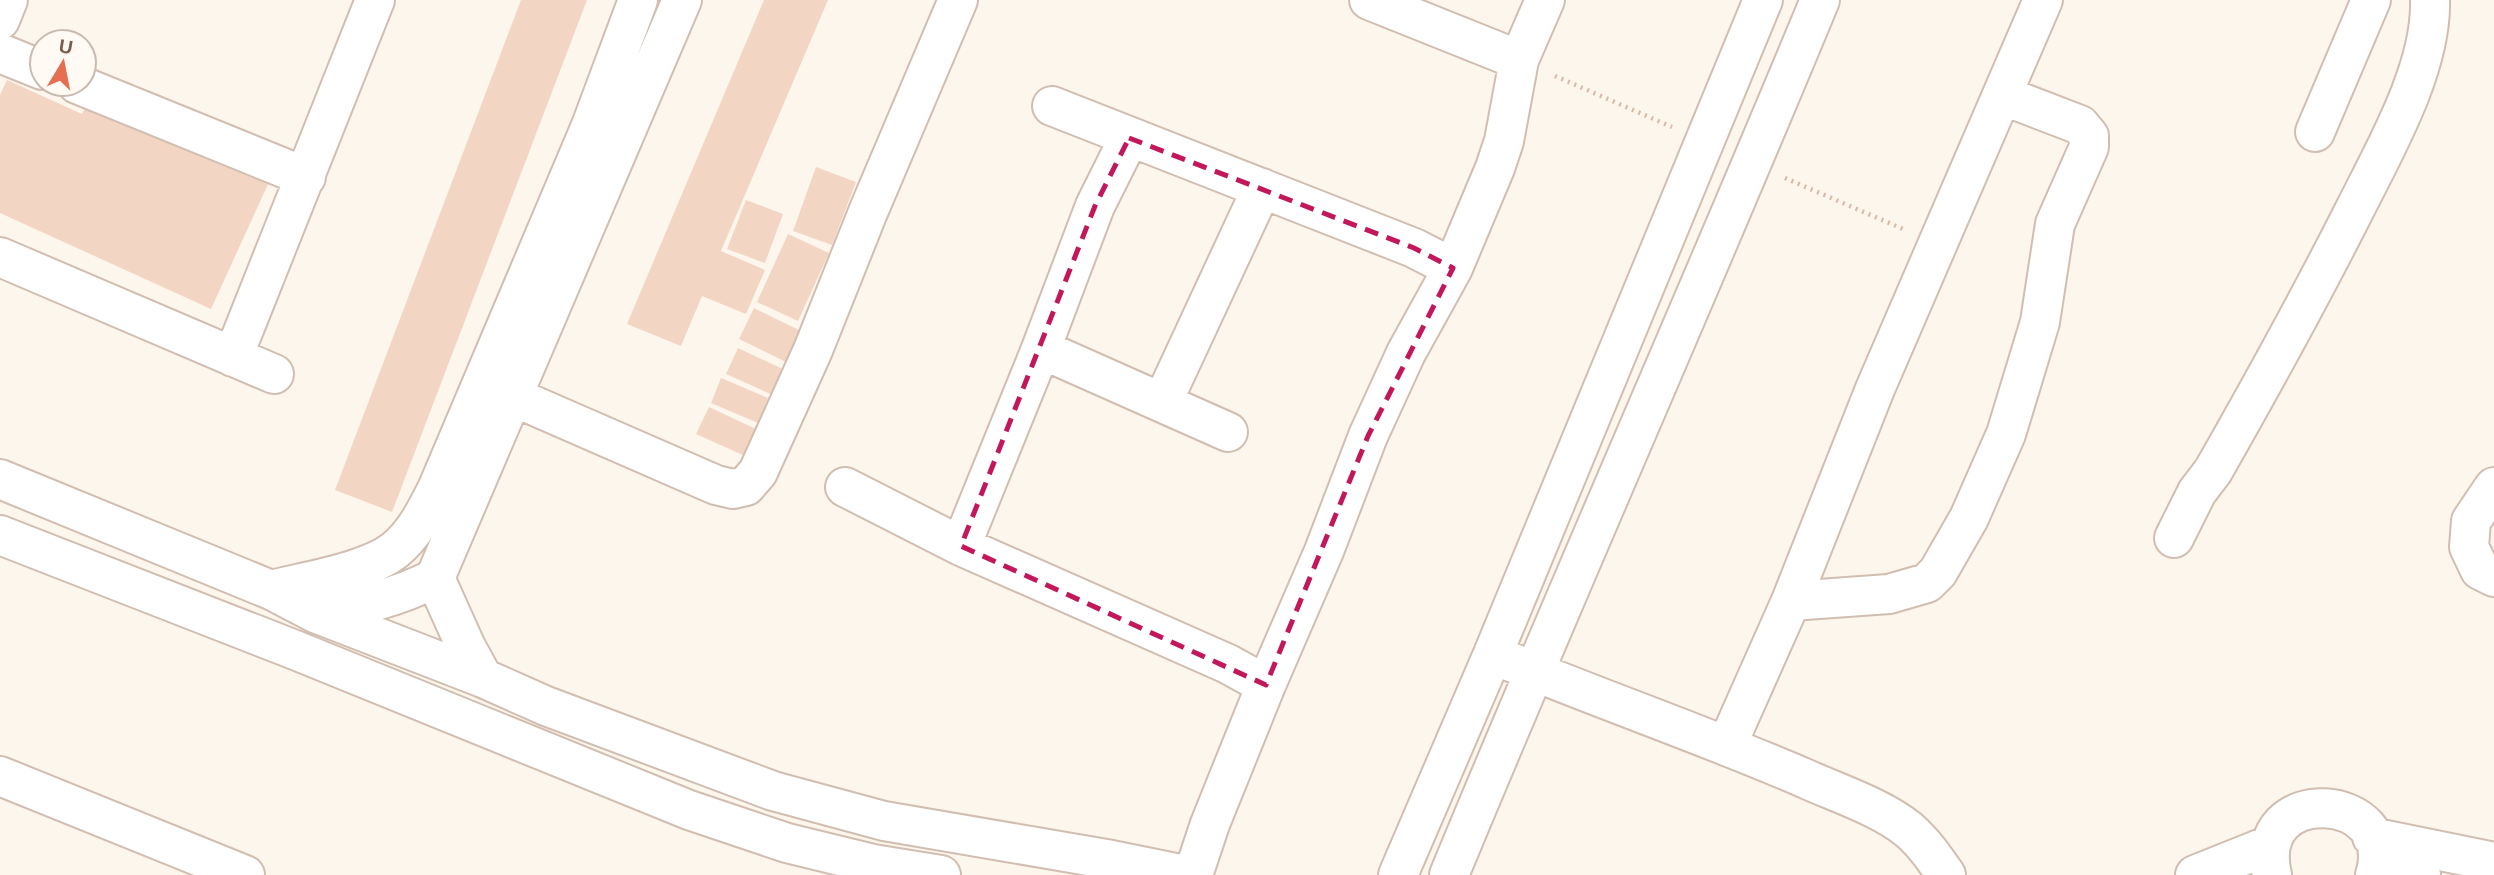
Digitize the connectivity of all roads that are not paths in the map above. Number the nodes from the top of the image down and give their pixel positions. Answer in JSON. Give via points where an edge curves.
{"nodes":[{"id":1,"x":8,"y":0,"type":"edge"},
{"id":2,"x":375,"y":0,"type":"edge"},
{"id":3,"x":638,"y":0,"type":"edge"},
{"id":4,"x":682,"y":0,"type":"edge"},
{"id":5,"x":958,"y":0,"type":"edge"},
{"id":6,"x":1369,"y":0,"type":"edge"},
{"id":7,"x":1545,"y":0,"type":"edge"},
{"id":8,"x":1763,"y":0,"type":"edge"},
{"id":9,"x":1820,"y":0,"type":"edge"},
{"id":10,"x":2043,"y":0,"type":"edge"},
{"id":11,"x":2371,"y":0,"type":"edge"},
{"id":12,"x":2430,"y":0,"type":"edge"},
{"id":13,"x":0,"y":20,"type":"edge"},
{"id":14,"x":0,"y":53,"type":"edge"},
{"id":15,"x":1519,"y":60,"type":"junction"},
{"id":16,"x":28,"y":64,"type":"edge"},
{"id":17,"x":98,"y":93,"type":"edge"},
{"id":18,"x":2002,"y":95,"type":"junction"},
{"id":19,"x":1052,"y":106,"type":"dead end"},
{"id":20,"x":2315,"y":132,"type":"dead end"},
{"id":21,"x":1129,"y":138,"type":"junction"},
{"id":22,"x":1705,"y":142,"type":"junction"},
{"id":23,"x":1752,"y":164,"type":"junction"},
{"id":24,"x":306,"y":177,"type":"junction"},
{"id":25,"x":1262,"y":188,"type":"junction"},
{"id":26,"x":0,"y":257,"type":"edge"},
{"id":27,"x":1453,"y":268,"type":"junction"},
{"id":28,"x":1041,"y":349,"type":"junction"},
{"id":29,"x":233,"y":357,"type":"junction"},
{"id":30,"x":274,"y":374,"type":"dead end"},
{"id":31,"x":513,"y":397,"type":"junction"},
{"id":32,"x":1163,"y":401,"type":"junction"},
{"id":33,"x":1228,"y":432,"type":"dead end"},
{"id":34,"x":0,"y":479,"type":"edge"},
{"id":35,"x":845,"y":487,"type":"dead end"},
{"id":36,"x":2494,"y":487,"type":"edge"},
{"id":37,"x":0,"y":535,"type":"edge"},
{"id":38,"x":2174,"y":538,"type":"dead end"},
{"id":39,"x":961,"y":546,"type":"junction"},
{"id":40,"x":435,"y":578,"type":"junction"},
{"id":41,"x":2494,"y":578,"type":"edge"},
{"id":42,"x":271,"y":590,"type":"junction"},
{"id":43,"x":1791,"y":601,"type":"junction"},
{"id":44,"x":315,"y":613,"type":"junction"},
{"id":45,"x":295,"y":650,"type":"junction"},
{"id":46,"x":1493,"y":654,"type":"junction"},
{"id":47,"x":1534,"y":671,"type":"junction"},
{"id":48,"x":483,"y":678,"type":"junction"},
{"id":49,"x":1266,"y":685,"type":"junction"},
{"id":50,"x":546,"y":706,"type":"junction"},
{"id":51,"x":530,"y":744,"type":"junction"},
{"id":52,"x":1727,"y":745,"type":"junction"},
{"id":53,"x":0,"y":776,"type":"edge"},
{"id":54,"x":884,"y":821,"type":"junction"},
{"id":55,"x":2375,"y":859,"type":"edge"},
{"id":56,"x":2271,"y":860,"type":"edge"},
{"id":57,"x":2494,"y":862,"type":"edge"},
{"id":58,"x":1110,"y":867,"type":"edge"},
{"id":59,"x":901,"y":872,"type":"edge"},
{"id":60,"x":245,"y":875,"type":"edge"},
{"id":61,"x":1186,"y":875,"type":"edge"},
{"id":62,"x":1193,"y":875,"type":"edge"},
{"id":63,"x":1398,"y":875,"type":"edge"},
{"id":64,"x":1449,"y":875,"type":"edge"},
{"id":65,"x":1946,"y":875,"type":"edge"},
{"id":66,"x":2195,"y":875,"type":"edge"},
{"id":67,"x":2421,"y":875,"type":"edge"}],
"edges":[{"from":1,"to":13,"type":"street"},
{"from":2,"to":24,"type":"street"},
{"from":3,"to":42,"type":"street","via":[[591,126],[427,509],[395,550],[367,566]]},
{"from":4,"to":31,"type":"street"},
{"from":5,"to":31,"type":"street","via":[[777,435],[747,486],[716,485]]},
{"from":6,"to":15,"type":"street"},
{"from":7,"to":15,"type":"street"},
{"from":8,"to":22,"type":"street"},
{"from":9,"to":23,"type":"street"},
{"from":10,"to":18,"type":"street"},
{"from":11,"to":20,"type":"street"},
{"from":12,"to":38,"type":"street","via":[[2420,60],[2398,123],[2312,295]]},
{"from":14,"to":16,"type":"street"},
{"from":15,"to":27,"type":"street","via":[[1504,141]]},
{"from":17,"to":24,"type":"street"},
{"from":18,"to":43,"type":"street","via":[[1870,400]]},
{"from":18,"to":43,"type":"street","via":[[2080,125],[2089,135],[2089,148],[2055,223],[2040,322],[1991,473],[1938,572],[1927,583],[1889,594]]},
{"from":19,"to":21,"type":"street"},
{"from":21,"to":25,"type":"street"},
{"from":21,"to":28,"type":"street","via":[[1095,206]]},
{"from":22,"to":23,"type":"street"},
{"from":22,"to":46,"type":"street"},
{"from":23,"to":47,"type":"street"},
{"from":24,"to":29,"type":"street"},
{"from":25,"to":27,"type":"street","via":[[1415,248]]},
{"from":25,"to":32,"type":"street"},
{"from":26,"to":29,"type":"street"},
{"from":27,"to":49,"type":"street","via":[[1406,353],[1368,436]]},
{"from":28,"to":32,"type":"street"},
{"from":28,"to":39,"type":"street"},
{"from":29,"to":30,"type":"street"},
{"from":31,"to":40,"type":"street"},
{"from":32,"to":33,"type":"street"},
{"from":34,"to":42,"type":"street"},
{"from":35,"to":39,"type":"street"},
{"from":36,"to":41,"type":"street","via":[[2471,521],[2469,547],[2480,570]]},
{"from":37,"to":45,"type":"street"},
{"from":39,"to":49,"type":"street"},
{"from":40,"to":44,"type":"street","via":[[375,603]]},
{"from":40,"to":48,"type":"street"},
{"from":42,"to":44,"type":"street"},
{"from":43,"to":52,"type":"street"},
{"from":44,"to":45,"type":"street"},
{"from":44,"to":48,"type":"street"},
{"from":45,"to":51,"type":"street"},
{"from":46,"to":47,"type":"street"},
{"from":46,"to":63,"type":"street"},
{"from":47,"to":52,"type":"street"},
{"from":47,"to":64,"type":"street"},
{"from":48,"to":50,"type":"street"},
{"from":49,"to":62,"type":"street"},
{"from":50,"to":51,"type":"street"},
{"from":50,"to":54,"type":"street","via":[[773,791]]},
{"from":51,"to":59,"type":"street","via":[[740,828]]},
{"from":52,"to":65,"type":"street","via":[[1898,822],[1925,846]]},
{"from":53,"to":60,"type":"street"},
{"from":54,"to":58,"type":"street"},
{"from":54,"to":59,"type":"street"},
{"from":55,"to":56,"type":"street","via":[[2362,823],[2337,808],[2316,807],[2287,820],[2276,834]]},
{"from":55,"to":57,"type":"street"},
{"from":55,"to":67,"type":"street"},
{"from":56,"to":66,"type":"street"},
{"from":58,"to":61,"type":"street"}]}
